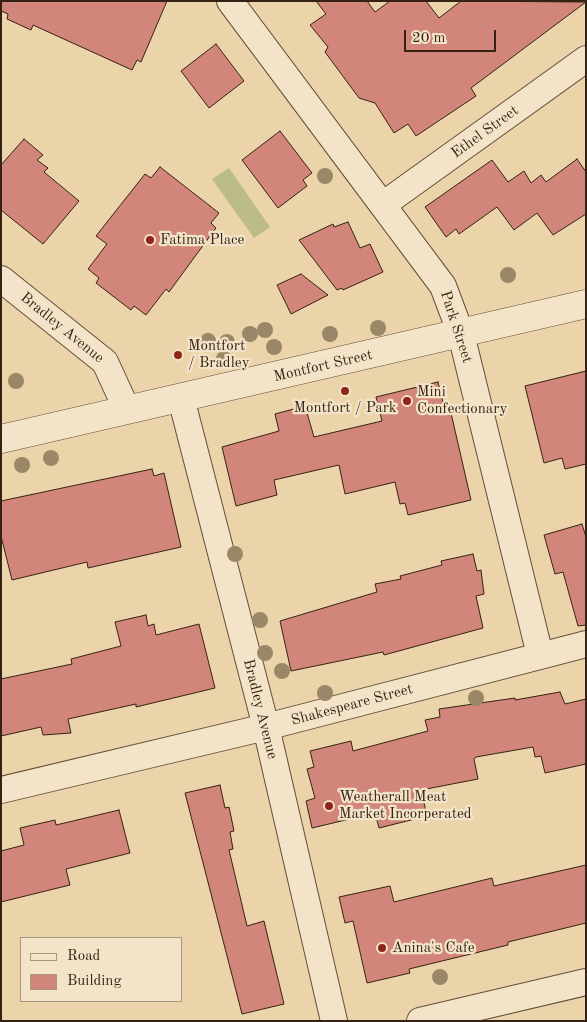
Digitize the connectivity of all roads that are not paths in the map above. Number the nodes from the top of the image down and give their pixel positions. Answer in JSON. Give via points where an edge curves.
{"nodes":[{"id":1,"x":230,"y":1,"type":"edge"},
{"id":2,"x":586,"y":59,"type":"edge"},
{"id":3,"x":384,"y":204,"type":"junction"},
{"id":4,"x":1,"y":278,"type":"edge"},
{"id":5,"x":586,"y":304,"type":"edge"},
{"id":6,"x":461,"y":334,"type":"junction"},
{"id":7,"x":181,"y":398,"type":"junction"},
{"id":8,"x":127,"y":410,"type":"junction"},
{"id":9,"x":1,"y":440,"type":"edge"},
{"id":10,"x":586,"y":644,"type":"edge"},
{"id":11,"x":540,"y":655,"type":"junction"},
{"id":12,"x":266,"y":728,"type":"junction"},
{"id":13,"x":1,"y":790,"type":"edge"},
{"id":14,"x":586,"y":982,"type":"edge"},
{"id":15,"x":334,"y":1021,"type":"edge"},
{"id":16,"x":420,"y":1021,"type":"edge"}],
"edges":[{"from":1,"to":3,"type":"street","name":"Park Street"},
{"from":2,"to":3,"type":"street","name":"Ethel Street"},
{"from":3,"to":6,"type":"street","name":"Park Street","via":[[443,286]]},
{"from":4,"to":8,"type":"street","name":"Bradley Avenue","via":[[106,362]]},
{"from":5,"to":6,"type":"street","name":"Montfort Street"},
{"from":6,"to":7,"type":"street","name":"Montfort Street"},
{"from":6,"to":11,"type":"street","name":"Park Street"},
{"from":7,"to":8,"type":"street","name":"Montfort Street"},
{"from":7,"to":12,"type":"street","name":"Bradley Avenue"},
{"from":8,"to":9,"type":"street","name":"Montfort Street"},
{"from":10,"to":11,"type":"street","name":"Shakespeare Street"},
{"from":11,"to":12,"type":"street","name":"Shakespeare Street"},
{"from":12,"to":13,"type":"street","name":"Shakespeare Street"},
{"from":12,"to":15,"type":"street","name":"Bradley Avenue"},
{"from":14,"to":16,"type":"street"}]}
